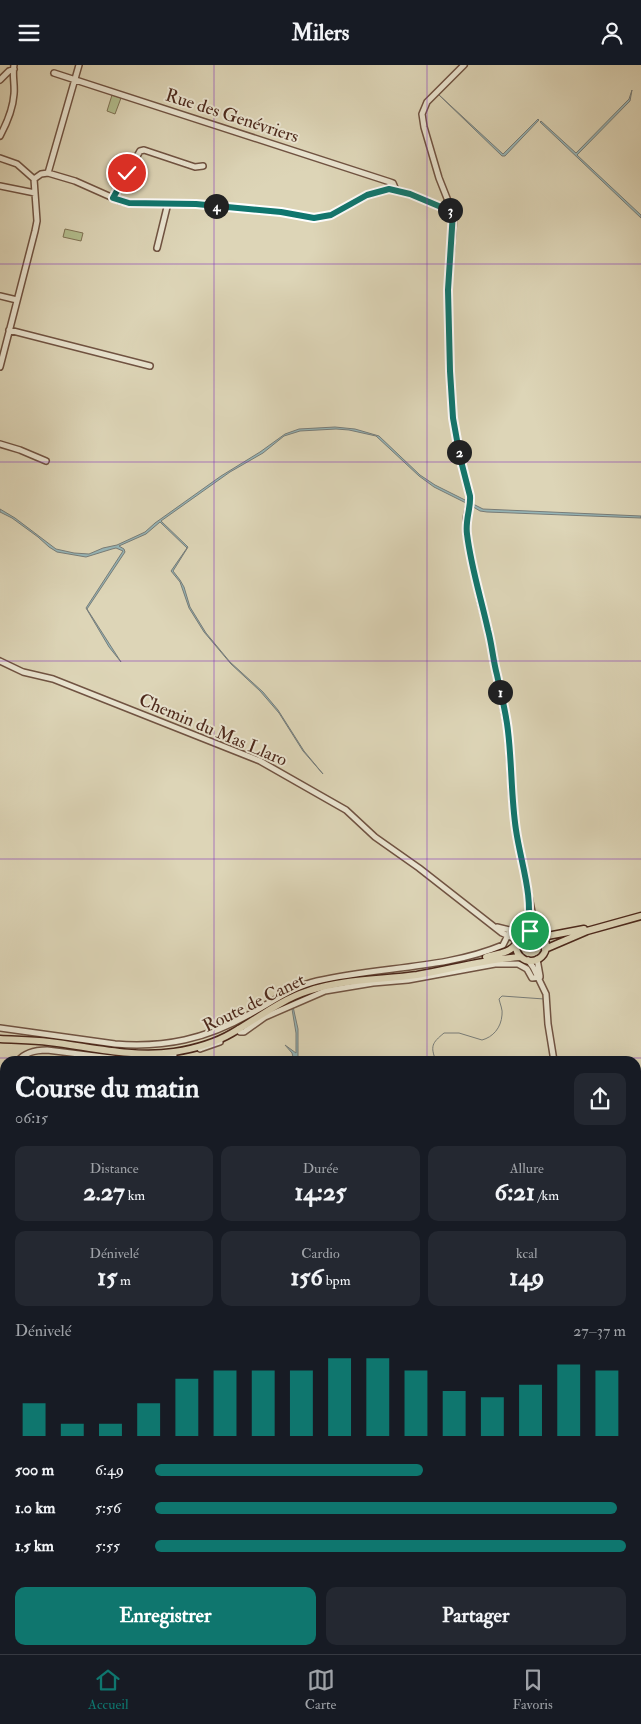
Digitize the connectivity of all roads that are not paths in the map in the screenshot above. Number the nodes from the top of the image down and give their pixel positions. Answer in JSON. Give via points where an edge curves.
{"nodes":[{"id":1,"x":79,"y":65,"type":"edge"},
{"id":2,"x":464,"y":65,"type":"edge"},
{"id":3,"x":14,"y":67,"type":"edge"},
{"id":4,"x":54,"y":73,"type":"dead end"},
{"id":5,"x":0,"y":80,"type":"edge"},
{"id":6,"x":74,"y":80,"type":"junction"},
{"id":7,"x":0,"y":136,"type":"edge"},
{"id":8,"x":0,"y":158,"type":"edge"},
{"id":9,"x":204,"y":165,"type":"dead end"},
{"id":10,"x":48,"y":173,"type":"junction"},
{"id":11,"x":34,"y":179,"type":"junction"},
{"id":12,"x":0,"y":186,"type":"edge"},
{"id":13,"x":396,"y":190,"type":"junction"},
{"id":14,"x":35,"y":193,"type":"junction"},
{"id":15,"x":113,"y":198,"type":"junction"},
{"id":16,"x":168,"y":203,"type":"junction"},
{"id":17,"x":453,"y":212,"type":"junction"},
{"id":18,"x":157,"y":248,"type":"dead end"},
{"id":19,"x":0,"y":296,"type":"edge"},
{"id":20,"x":18,"y":300,"type":"junction"},
{"id":21,"x":9,"y":330,"type":"junction"},
{"id":22,"x":150,"y":366,"type":"dead end"},
{"id":23,"x":0,"y":367,"type":"edge"},
{"id":24,"x":0,"y":444,"type":"edge"},
{"id":25,"x":46,"y":461,"type":"dead end"},
{"id":26,"x":0,"y":661,"type":"edge"},
{"id":27,"x":529,"y":901,"type":"junction"},
{"id":28,"x":641,"y":915,"type":"edge"},
{"id":29,"x":525,"y":932,"type":"junction"},
{"id":30,"x":536,"y":932,"type":"junction"},
{"id":31,"x":509,"y":933,"type":"junction"},
{"id":32,"x":542,"y":937,"type":"junction"},
{"id":33,"x":516,"y":942,"type":"junction"},
{"id":34,"x":545,"y":949,"type":"junction"},
{"id":35,"x":524,"y":959,"type":"junction"},
{"id":36,"x":537,"y":959,"type":"junction"},
{"id":37,"x":540,"y":977,"type":"junction"},
{"id":38,"x":0,"y":1028,"type":"edge"},
{"id":39,"x":239,"y":1030,"type":"junction"},
{"id":40,"x":0,"y":1038,"type":"edge"},
{"id":41,"x":22,"y":1056,"type":"edge"},
{"id":42,"x":89,"y":1056,"type":"edge"},
{"id":43,"x":166,"y":1056,"type":"edge"},
{"id":44,"x":553,"y":1056,"type":"edge"}],
"edges":[{"from":1,"to":6,"type":"street"},
{"from":2,"to":17,"type":"street","via":[[427,102],[422,114],[430,148]]},
{"from":3,"to":5,"type":"street"},
{"from":3,"to":7,"type":"street","via":[[14,93],[9,117]]},
{"from":4,"to":6,"type":"street","name":"Rue des Genévriers"},
{"from":6,"to":10,"type":"street"},
{"from":6,"to":13,"type":"street","name":"Rue des Genévriers","via":[[390,181]]},
{"from":8,"to":11,"type":"street","via":[[17,164]]},
{"from":9,"to":15,"type":"street","via":[[195,167],[140,151]]},
{"from":10,"to":11,"type":"street"},
{"from":10,"to":15,"type":"street"},
{"from":11,"to":14,"type":"street"},
{"from":12,"to":14,"type":"street"},
{"from":13,"to":16,"type":"street","via":[[367,195],[331,215],[314,218],[281,212]]},
{"from":13,"to":17,"type":"street"},
{"from":14,"to":20,"type":"street","via":[[37,221]]},
{"from":15,"to":16,"type":"street","via":[[129,203]]},
{"from":16,"to":18,"type":"street"},
{"from":17,"to":27,"type":"street","via":[[448,290],[453,418],[470,504],[466,532],[508,731],[516,831]]},
{"from":19,"to":20,"type":"street"},
{"from":20,"to":21,"type":"street"},
{"from":21,"to":22,"type":"street"},
{"from":21,"to":23,"type":"street"},
{"from":24,"to":25,"type":"street"},
{"from":26,"to":31,"type":"street","name":"Chemin du Mas Llaro","via":[[23,672],[54,679],[260,761],[346,811],[375,837],[494,926]]},
{"from":27,"to":29,"type":"street","via":[[530,914]]},
{"from":27,"to":30,"type":"street"},
{"from":28,"to":32,"type":"main road"},
{"from":28,"to":34,"type":"main road","via":[[587,931]]},
{"from":29,"to":30,"type":"main road"},
{"from":29,"to":31,"type":"street"},
{"from":29,"to":33,"type":"main road"},
{"from":30,"to":32,"type":"main road"},
{"from":31,"to":33,"type":"street"},
{"from":31,"to":38,"type":"street","via":[[503,945],[472,955],[424,966],[315,981],[297,987],[220,1029],[166,1045],[133,1046]]},
{"from":32,"to":34,"type":"main road"},
{"from":33,"to":35,"type":"main road","via":[[517,951]]},
{"from":33,"to":40,"type":"main road","name":"Route de Canet","via":[[513,949],[445,967],[321,984],[281,1000],[217,1037],[175,1049],[130,1050],[43,1038]]},
{"from":34,"to":36,"type":"main road"},
{"from":35,"to":36,"type":"main road"},
{"from":35,"to":37,"type":"street"},
{"from":35,"to":39,"type":"main road","name":"Route de Canet","via":[[500,958],[400,977],[322,987],[282,1002]]},
{"from":36,"to":37,"type":"street"},
{"from":37,"to":39,"type":"street","via":[[532,978],[528,969],[518,963],[495,964],[408,980],[339,988],[295,1003],[265,1017],[244,1032]]},
{"from":37,"to":44,"type":"street","via":[[546,995]]},
{"from":39,"to":40,"type":"main road","name":"Route de Canet","via":[[204,1044],[155,1053]]},
{"from":39,"to":43,"type":"street","via":[[211,1046]]},
{"from":41,"to":42,"type":"street","via":[[46,1050]]}]}
